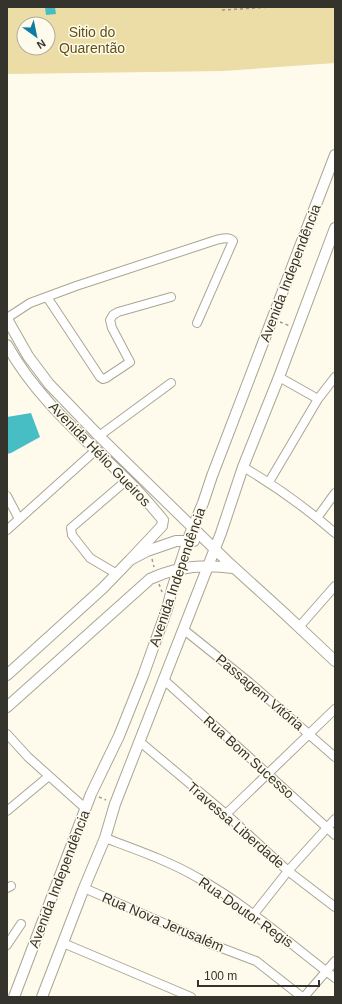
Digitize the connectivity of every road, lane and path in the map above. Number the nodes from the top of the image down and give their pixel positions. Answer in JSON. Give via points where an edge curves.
{"nodes":[{"id":1,"x":272,"y":7,"type":"edge"},
{"id":2,"x":222,"y":10,"type":"dead end"},
{"id":3,"x":335,"y":155,"type":"edge"},
{"id":4,"x":335,"y":228,"type":"edge"},
{"id":5,"x":47,"y":297,"type":"junction"},
{"id":6,"x":171,"y":297,"type":"dead end"},
{"id":7,"x":7,"y":319,"type":"edge"},
{"id":8,"x":272,"y":319,"type":"junction"},
{"id":9,"x":197,"y":323,"type":"dead end"},
{"id":10,"x":297,"y":329,"type":"junction"},
{"id":11,"x":7,"y":345,"type":"edge"},
{"id":12,"x":279,"y":377,"type":"junction"},
{"id":13,"x":335,"y":377,"type":"edge"},
{"id":14,"x":171,"y":383,"type":"dead end"},
{"id":15,"x":318,"y":399,"type":"junction"},
{"id":16,"x":99,"y":436,"type":"junction"},
{"id":17,"x":96,"y":450,"type":"junction"},
{"id":18,"x":243,"y":467,"type":"junction"},
{"id":19,"x":127,"y":480,"type":"junction"},
{"id":20,"x":269,"y":482,"type":"junction"},
{"id":21,"x":335,"y":493,"type":"edge"},
{"id":22,"x":7,"y":496,"type":"edge"},
{"id":23,"x":317,"y":518,"type":"junction"},
{"id":24,"x":20,"y":519,"type":"junction"},
{"id":25,"x":192,"y":528,"type":"junction"},
{"id":26,"x":7,"y":530,"type":"edge"},
{"id":27,"x":335,"y":533,"type":"edge"},
{"id":28,"x":188,"y":540,"type":"junction"},
{"id":29,"x":210,"y":546,"type":"junction"},
{"id":30,"x":130,"y":560,"type":"junction"},
{"id":31,"x":208,"y":566,"type":"junction"},
{"id":32,"x":233,"y":568,"type":"junction"},
{"id":33,"x":179,"y":569,"type":"junction"},
{"id":34,"x":116,"y":574,"type":"junction"},
{"id":35,"x":335,"y":586,"type":"edge"},
{"id":36,"x":299,"y":627,"type":"junction"},
{"id":37,"x":183,"y":628,"type":"junction"},
{"id":38,"x":335,"y":661,"type":"edge"},
{"id":39,"x":7,"y":675,"type":"edge"},
{"id":40,"x":163,"y":679,"type":"junction"},
{"id":41,"x":7,"y":707,"type":"edge"},
{"id":42,"x":335,"y":709,"type":"edge"},
{"id":43,"x":7,"y":734,"type":"edge"},
{"id":44,"x":309,"y":734,"type":"junction"},
{"id":45,"x":139,"y":741,"type":"junction"},
{"id":46,"x":335,"y":757,"type":"edge"},
{"id":47,"x":268,"y":773,"type":"junction"},
{"id":48,"x":49,"y":776,"type":"junction"},
{"id":49,"x":99,"y":797,"type":"dead end"},
{"id":50,"x":110,"y":802,"type":"dead end"},
{"id":51,"x":86,"y":809,"type":"junction"},
{"id":52,"x":7,"y":811,"type":"edge"},
{"id":53,"x":226,"y":814,"type":"junction"},
{"id":54,"x":335,"y":819,"type":"edge"},
{"id":55,"x":326,"y":828,"type":"junction"},
{"id":56,"x":335,"y":834,"type":"edge"},
{"id":57,"x":106,"y":838,"type":"junction"},
{"id":58,"x":288,"y":871,"type":"junction"},
{"id":59,"x":84,"y":888,"type":"junction"},
{"id":60,"x":335,"y":907,"type":"edge"},
{"id":61,"x":254,"y":914,"type":"junction"},
{"id":62,"x":21,"y":924,"type":"dead end"},
{"id":63,"x":63,"y":943,"type":"junction"},
{"id":64,"x":7,"y":945,"type":"edge"},
{"id":65,"x":335,"y":961,"type":"edge"},
{"id":66,"x":326,"y":972,"type":"junction"},
{"id":67,"x":335,"y":978,"type":"edge"},
{"id":68,"x":14,"y":997,"type":"edge"},
{"id":69,"x":43,"y":997,"type":"edge"},
{"id":70,"x":191,"y":997,"type":"edge"},
{"id":71,"x":303,"y":997,"type":"edge"}],
"edges":[{"from":1,"to":2,"type":"path"},
{"from":3,"to":8,"type":"main road","name":"Avenida Independência"},
{"from":4,"to":10,"type":"main road","name":"Avenida Independência"},
{"from":5,"to":6,"type":"street","via":[[103,379],[130,362],[112,328],[110,320],[113,316],[118,312]]},
{"from":5,"to":7,"type":"street","via":[[30,304]]},
{"from":5,"to":9,"type":"street","via":[[216,240],[231,239]]},
{"from":7,"to":16,"type":"main road","via":[[28,356],[49,384]]},
{"from":8,"to":10,"type":"path"},
{"from":8,"to":25,"type":"main road","name":"Avenida Independência"},
{"from":10,"to":12,"type":"main road","name":"Avenida Independência"},
{"from":11,"to":17,"type":"main road","name":"Avenida Hélio Gueiros","via":[[40,393]]},
{"from":12,"to":15,"type":"street"},
{"from":12,"to":18,"type":"main road","name":"Avenida Independência"},
{"from":13,"to":15,"type":"street"},
{"from":14,"to":16,"type":"street"},
{"from":15,"to":20,"type":"street"},
{"from":16,"to":25,"type":"main road"},
{"from":17,"to":19,"type":"main road","name":"Avenida Hélio Gueiros"},
{"from":17,"to":24,"type":"street"},
{"from":18,"to":20,"type":"street"},
{"from":18,"to":29,"type":"main road","name":"Avenida Independência"},
{"from":19,"to":30,"type":"main road","name":"Avenida Hélio Gueiros","via":[[163,523]]},
{"from":19,"to":34,"type":"street","via":[[70,531],[90,558]]},
{"from":20,"to":23,"type":"street"},
{"from":21,"to":23,"type":"street"},
{"from":22,"to":24,"type":"street"},
{"from":23,"to":27,"type":"street"},
{"from":24,"to":26,"type":"street"},
{"from":25,"to":28,"type":"main road","name":"Avenida Independência"},
{"from":25,"to":29,"type":"main road"},
{"from":28,"to":29,"type":"main road"},
{"from":28,"to":30,"type":"main road","via":[[162,545]]},
{"from":28,"to":33,"type":"main road","name":"Avenida Independência"},
{"from":29,"to":31,"type":"main road","name":"Avenida Independência"},
{"from":29,"to":32,"type":"main road"},
{"from":30,"to":34,"type":"main road"},
{"from":31,"to":32,"type":"main road"},
{"from":31,"to":33,"type":"main road"},
{"from":31,"to":37,"type":"main road","name":"Avenida Independência"},
{"from":32,"to":36,"type":"main road"},
{"from":33,"to":41,"type":"main road","via":[[153,577],[140,586]]},
{"from":33,"to":51,"type":"main road","name":"Avenida Independência","via":[[143,676]]},
{"from":34,"to":39,"type":"main road"},
{"from":35,"to":36,"type":"street"},
{"from":36,"to":38,"type":"main road"},
{"from":37,"to":40,"type":"main road","name":"Avenida Independência"},
{"from":37,"to":44,"type":"street","name":"Passagem Vitória"},
{"from":40,"to":45,"type":"main road","name":"Avenida Independência"},
{"from":40,"to":47,"type":"street","name":"Rua Bom Sucesso"},
{"from":42,"to":44,"type":"street"},
{"from":43,"to":48,"type":"street"},
{"from":44,"to":46,"type":"street","name":"Passagem Vitória"},
{"from":44,"to":47,"type":"street"},
{"from":45,"to":53,"type":"street","name":"Travessa Liberdade"},
{"from":45,"to":57,"type":"main road","name":"Avenida Independência","via":[[115,804]]},
{"from":47,"to":53,"type":"street"},
{"from":47,"to":55,"type":"street","name":"Rua Bom Sucesso"},
{"from":48,"to":51,"type":"street"},
{"from":48,"to":52,"type":"street"},
{"from":49,"to":50,"type":"path"},
{"from":51,"to":68,"type":"main road","name":"Avenida Independência"},
{"from":53,"to":58,"type":"street","name":"Travessa Liberdade"},
{"from":54,"to":55,"type":"street"},
{"from":55,"to":56,"type":"street","name":"Rua Bom Sucesso"},
{"from":55,"to":58,"type":"street"},
{"from":57,"to":59,"type":"main road","name":"Avenida Independência"},
{"from":57,"to":61,"type":"street","name":"Rua Doutor Regis","via":[[198,878]]},
{"from":58,"to":60,"type":"street","name":"Travessa Liberdade"},
{"from":58,"to":61,"type":"street"},
{"from":59,"to":63,"type":"main road","name":"Avenida Independência"},
{"from":59,"to":71,"type":"street","name":"Rua Nova Jerusalém","via":[[211,944],[256,960]]},
{"from":61,"to":66,"type":"street","name":"Rua Doutor Regis"},
{"from":62,"to":64,"type":"street"},
{"from":63,"to":69,"type":"main road","name":"Avenida Independência"},
{"from":63,"to":70,"type":"street"},
{"from":65,"to":66,"type":"street"},
{"from":66,"to":67,"type":"street","name":"Rua Doutor Regis"},
{"from":66,"to":71,"type":"street"}]}
